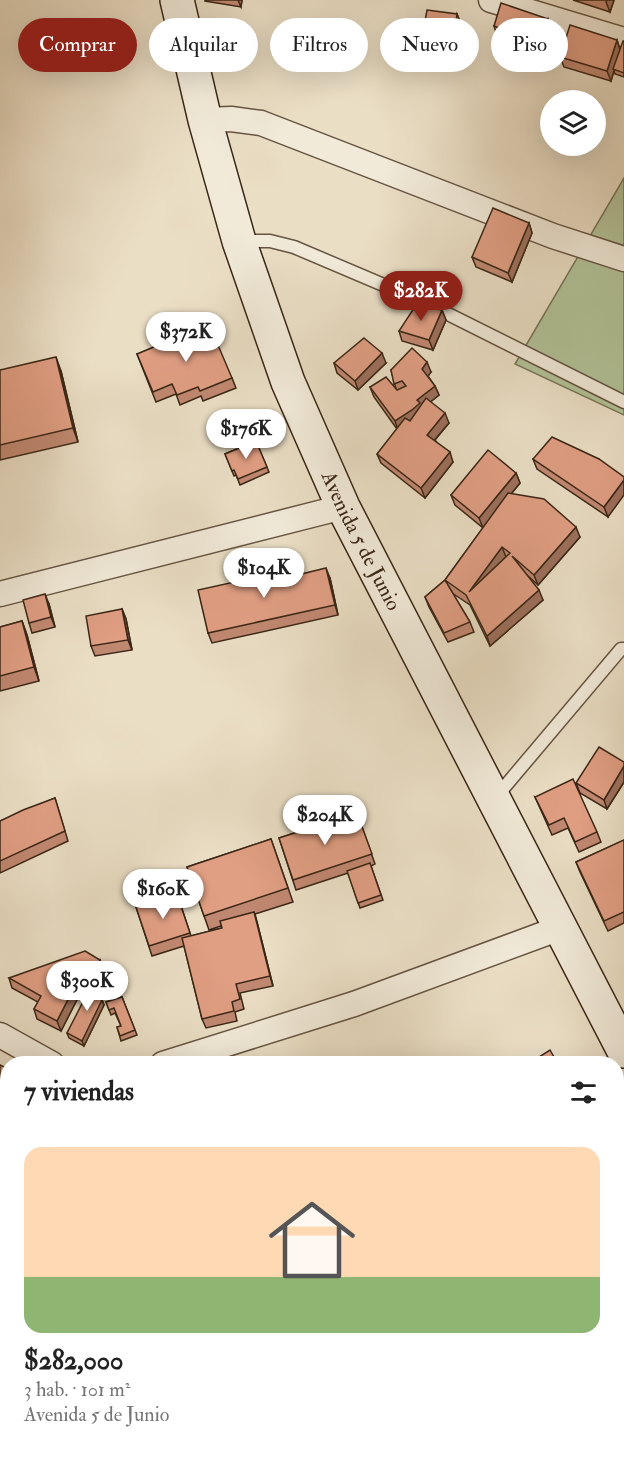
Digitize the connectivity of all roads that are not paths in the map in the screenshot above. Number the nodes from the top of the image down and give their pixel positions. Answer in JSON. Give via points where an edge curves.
{"nodes":[{"id":1,"x":177,"y":0,"type":"edge"},
{"id":2,"x":491,"y":0,"type":"edge"},
{"id":3,"x":624,"y":40,"type":"edge"},
{"id":4,"x":205,"y":120,"type":"junction"},
{"id":5,"x":239,"y":241,"type":"junction"},
{"id":6,"x":624,"y":259,"type":"edge"},
{"id":7,"x":624,"y":402,"type":"edge"},
{"id":8,"x":343,"y":507,"type":"junction"},
{"id":9,"x":0,"y":594,"type":"edge"},
{"id":10,"x":624,"y":649,"type":"edge"},
{"id":11,"x":494,"y":800,"type":"junction"},
{"id":12,"x":560,"y":928,"type":"junction"},
{"id":13,"x":615,"y":1015,"type":"edge"},
{"id":14,"x":0,"y":1035,"type":"edge"},
{"id":15,"x":624,"y":1051,"type":"edge"},
{"id":16,"x":38,"y":1056,"type":"edge"},
{"id":17,"x":188,"y":1056,"type":"edge"}],
"edges":[{"from":1,"to":4,"type":"street","name":"Avenida 5 de Junio"},
{"from":2,"to":3,"type":"street"},
{"from":4,"to":5,"type":"street","name":"Avenida 5 de Junio"},
{"from":4,"to":6,"type":"street","via":[[261,123],[553,236]]},
{"from":5,"to":7,"type":"lane","via":[[270,241],[294,247],[426,303]]},
{"from":5,"to":8,"type":"street","name":"Avenida 5 de Junio","via":[[288,382]]},
{"from":8,"to":9,"type":"street"},
{"from":8,"to":11,"type":"street","name":"Avenida 5 de Junio"},
{"from":10,"to":11,"type":"lane"},
{"from":11,"to":12,"type":"street","name":"Avenida 5 de Junio"},
{"from":12,"to":13,"type":"street","name":"Avenida 5 de Junio"},
{"from":12,"to":17,"type":"street","via":[[354,1004]]},
{"from":13,"to":15,"type":"street","name":"Avenida 5 de Junio"},
{"from":14,"to":16,"type":"street"}]}
